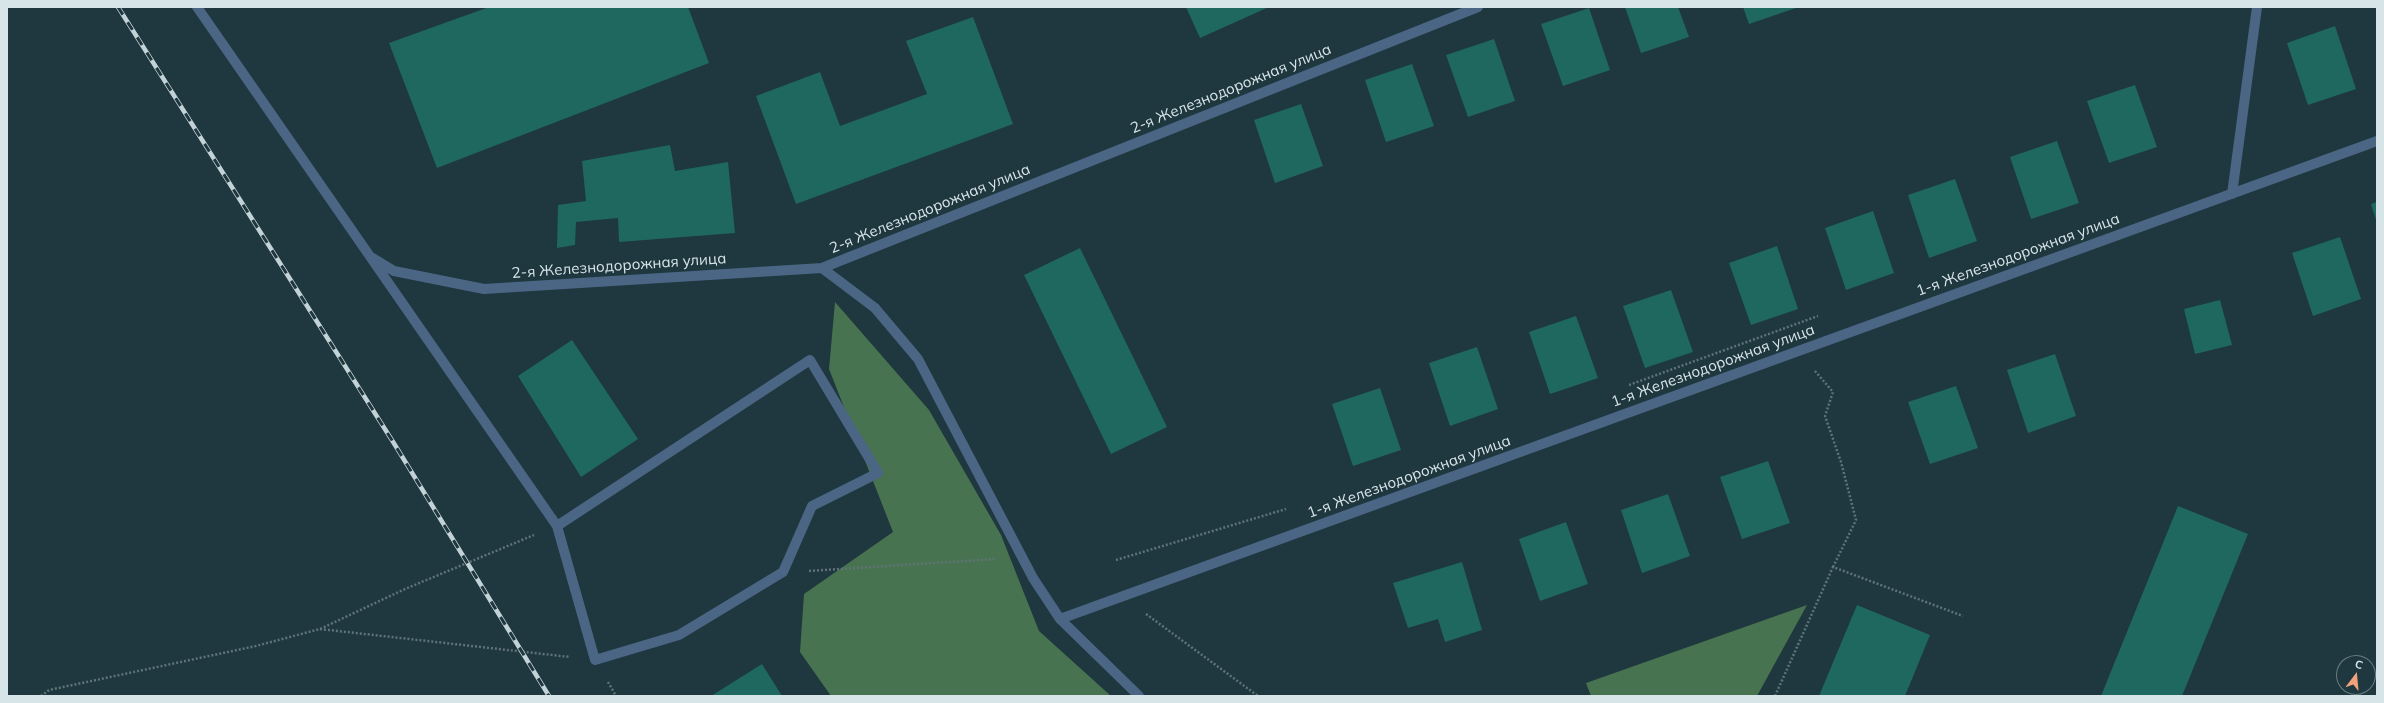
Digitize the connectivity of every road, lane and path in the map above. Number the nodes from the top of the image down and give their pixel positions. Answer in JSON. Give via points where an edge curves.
{"nodes":[{"id":1,"x":196,"y":7,"type":"edge"},
{"id":2,"x":1478,"y":7,"type":"edge"},
{"id":3,"x":2257,"y":7,"type":"edge"},
{"id":4,"x":2377,"y":141,"type":"edge"},
{"id":5,"x":2232,"y":194,"type":"junction"},
{"id":6,"x":368,"y":254,"type":"junction"},
{"id":7,"x":822,"y":268,"type":"junction"},
{"id":8,"x":1784,"y":328,"type":"dead end"},
{"id":9,"x":1800,"y":350,"type":"junction"},
{"id":10,"x":556,"y":526,"type":"junction"},
{"id":11,"x":1022,"y":558,"type":"junction"},
{"id":12,"x":1833,"y":567,"type":"junction"},
{"id":13,"x":783,"y":572,"type":"junction"},
{"id":14,"x":1124,"y":597,"type":"junction"},
{"id":15,"x":1963,"y":616,"type":"dead end"},
{"id":16,"x":1060,"y":619,"type":"junction"},
{"id":17,"x":320,"y":629,"type":"junction"},
{"id":18,"x":595,"y":660,"type":"junction"},
{"id":19,"x":41,"y":696,"type":"edge"},
{"id":20,"x":1138,"y":696,"type":"edge"},
{"id":21,"x":1258,"y":696,"type":"edge"},
{"id":22,"x":1775,"y":696,"type":"edge"}],
"edges":[{"from":1,"to":6,"type":"street"},
{"from":2,"to":7,"type":"street","name":"2-я Железнодорожная улица"},
{"from":3,"to":5,"type":"street"},
{"from":4,"to":5,"type":"street","name":"1-я Железнодорожная улица"},
{"from":5,"to":9,"type":"street","name":"1-я Железнодорожная улица"},
{"from":6,"to":7,"type":"street","name":"2-я Железнодорожная улица","via":[[394,271],[484,289]]},
{"from":6,"to":10,"type":"street"},
{"from":7,"to":11,"type":"street","via":[[875,308],[918,359]]},
{"from":8,"to":9,"type":"path"},
{"from":9,"to":12,"type":"path","via":[[1833,392],[1825,416],[1841,462],[1856,520]]},
{"from":9,"to":14,"type":"street","name":"1-я Железнодорожная улица"},
{"from":10,"to":13,"type":"street","via":[[810,360],[878,473],[812,506]]},
{"from":10,"to":17,"type":"path","via":[[405,589]]},
{"from":10,"to":18,"type":"street"},
{"from":11,"to":13,"type":"path"},
{"from":11,"to":16,"type":"street"},
{"from":12,"to":15,"type":"path"},
{"from":12,"to":22,"type":"path"},
{"from":13,"to":18,"type":"street","via":[[678,635]]},
{"from":14,"to":16,"type":"street","name":"1-я Железнодорожная улица"},
{"from":14,"to":21,"type":"path"},
{"from":16,"to":20,"type":"street"},
{"from":17,"to":18,"type":"path"},
{"from":17,"to":19,"type":"path","via":[[256,646],[49,690]]}]}
